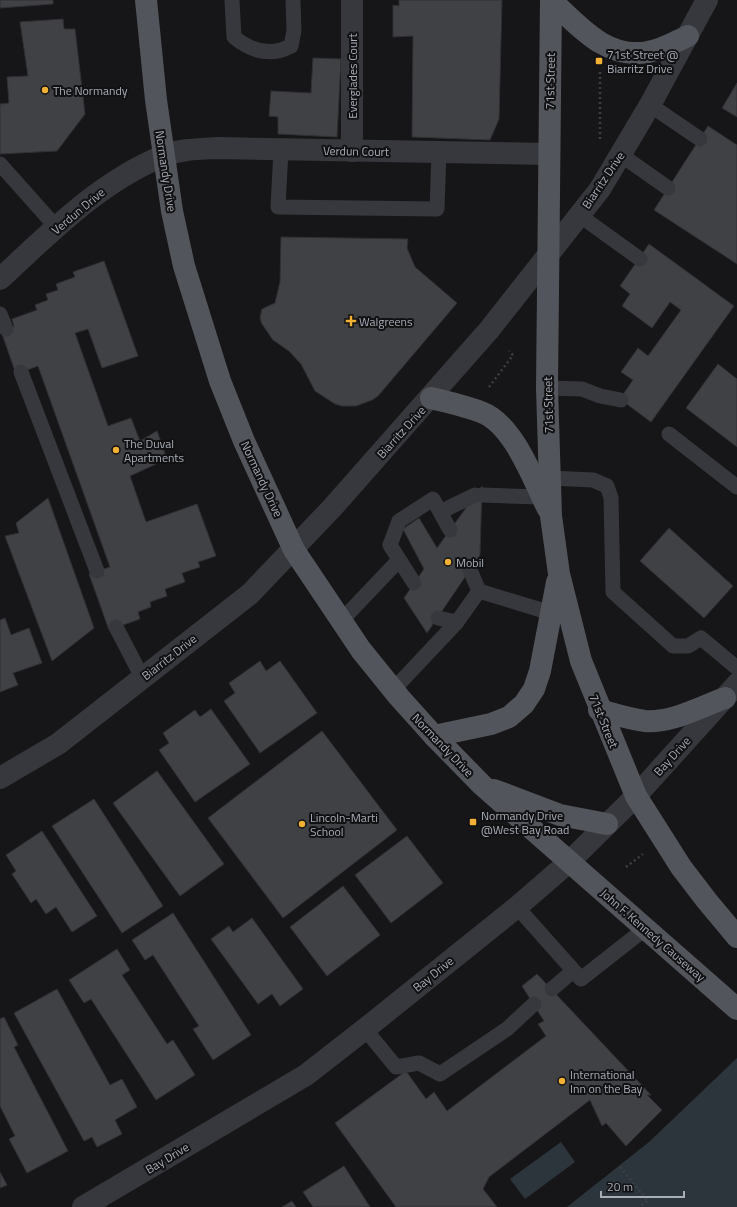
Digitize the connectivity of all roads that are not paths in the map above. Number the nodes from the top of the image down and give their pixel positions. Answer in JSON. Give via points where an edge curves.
{"nodes":[{"id":1,"x":146,"y":0,"type":"edge"},
{"id":2,"x":232,"y":0,"type":"edge"},
{"id":3,"x":293,"y":0,"type":"edge"},
{"id":4,"x":352,"y":0,"type":"edge"},
{"id":5,"x":551,"y":0,"type":"edge"},
{"id":6,"x":708,"y":0,"type":"edge"},
{"id":7,"x":688,"y":36,"type":"junction"},
{"id":8,"x":650,"y":105,"type":"junction"},
{"id":9,"x":700,"y":139,"type":"dead end"},
{"id":10,"x":281,"y":150,"type":"junction"},
{"id":11,"x":352,"y":151,"type":"junction"},
{"id":12,"x":439,"y":152,"type":"junction"},
{"id":13,"x":549,"y":154,"type":"junction"},
{"id":14,"x":164,"y":155,"type":"junction"},
{"id":15,"x":621,"y":155,"type":"junction"},
{"id":16,"x":0,"y":164,"type":"edge"},
{"id":17,"x":668,"y":188,"type":"dead end"},
{"id":18,"x":579,"y":215,"type":"junction"},
{"id":19,"x":56,"y":228,"type":"junction"},
{"id":20,"x":548,"y":255,"type":"junction"},
{"id":21,"x":640,"y":259,"type":"dead end"},
{"id":22,"x":0,"y":279,"type":"edge"},
{"id":23,"x":0,"y":314,"type":"edge"},
{"id":24,"x":6,"y":330,"type":"dead end"},
{"id":25,"x":21,"y":372,"type":"dead end"},
{"id":26,"x":547,"y":388,"type":"junction"},
{"id":27,"x":431,"y":398,"type":"junction"},
{"id":28,"x":621,"y":400,"type":"dead end"},
{"id":29,"x":669,"y":434,"type":"dead end"},
{"id":30,"x":737,"y":488,"type":"edge"},
{"id":31,"x":547,"y":497,"type":"junction"},
{"id":32,"x":440,"y":512,"type":"junction"},
{"id":33,"x":450,"y":530,"type":"dead end"},
{"id":34,"x":294,"y":550,"type":"junction"},
{"id":35,"x":399,"y":560,"type":"junction"},
{"id":36,"x":470,"y":570,"type":"dead end"},
{"id":37,"x":97,"y":571,"type":"dead end"},
{"id":38,"x":558,"y":574,"type":"junction"},
{"id":39,"x":414,"y":583,"type":"dead end"},
{"id":40,"x":479,"y":591,"type":"junction"},
{"id":41,"x":551,"y":613,"type":"junction"},
{"id":42,"x":438,"y":618,"type":"dead end"},
{"id":43,"x":341,"y":621,"type":"junction"},
{"id":44,"x":457,"y":622,"type":"junction"},
{"id":45,"x":116,"y":627,"type":"dead end"},
{"id":46,"x":737,"y":668,"type":"edge"},
{"id":47,"x":142,"y":677,"type":"junction"},
{"id":48,"x":393,"y":690,"type":"junction"},
{"id":49,"x":731,"y":691,"type":"edge"},
{"id":50,"x":600,"y":710,"type":"junction"},
{"id":51,"x":434,"y":736,"type":"junction"},
{"id":52,"x":0,"y":778,"type":"edge"},
{"id":53,"x":482,"y":785,"type":"junction"},
{"id":54,"x":636,"y":796,"type":"junction"},
{"id":55,"x":607,"y":824,"type":"junction"},
{"id":56,"x":570,"y":861,"type":"junction"},
{"id":57,"x":517,"y":907,"type":"junction"},
{"id":58,"x":646,"y":928,"type":"junction"},
{"id":59,"x":737,"y":937,"type":"edge"},
{"id":60,"x":573,"y":971,"type":"junction"},
{"id":61,"x":552,"y":989,"type":"dead end"},
{"id":62,"x":534,"y":1004,"type":"dead end"},
{"id":63,"x":737,"y":1009,"type":"edge"},
{"id":64,"x":365,"y":1029,"type":"junction"},
{"id":65,"x":83,"y":1207,"type":"edge"}],
"edges":[{"from":1,"to":14,"type":"main road","name":"Normandy Drive"},
{"from":2,"to":3,"type":"lane","via":[[234,37],[255,51],[282,50],[291,46],[294,31]]},
{"from":4,"to":11,"type":"street","name":"Everglades Court"},
{"from":5,"to":7,"type":"main road","via":[[600,44],[617,51],[646,52]]},
{"from":5,"to":13,"type":"main road","name":"71st Street"},
{"from":6,"to":7,"type":"street","name":"Biarritz Drive"},
{"from":7,"to":8,"type":"street","name":"Biarritz Drive"},
{"from":8,"to":9,"type":"lane"},
{"from":8,"to":15,"type":"street","name":"Biarritz Drive"},
{"from":10,"to":11,"type":"street","name":"Verdun Court"},
{"from":10,"to":12,"type":"lane","via":[[278,208],[437,209]]},
{"from":10,"to":14,"type":"street","name":"Verdun Court","via":[[208,149]]},
{"from":11,"to":12,"type":"street","name":"Verdun Court"},
{"from":12,"to":13,"type":"street","name":"Verdun Court"},
{"from":13,"to":20,"type":"main road","name":"71st Street"},
{"from":14,"to":19,"type":"street","name":"Verdun Drive","via":[[105,187]]},
{"from":14,"to":34,"type":"main road","name":"Normandy Drive","via":[[184,266],[220,381],[244,441]]},
{"from":15,"to":17,"type":"lane"},
{"from":15,"to":18,"type":"street","name":"Biarritz Drive","via":[[600,189]]},
{"from":16,"to":19,"type":"lane"},
{"from":18,"to":20,"type":"street","name":"Biarritz Drive"},
{"from":18,"to":21,"type":"lane"},
{"from":19,"to":22,"type":"street","name":"Verdun Drive"},
{"from":20,"to":26,"type":"main road","name":"71st Street"},
{"from":20,"to":27,"type":"street","name":"Biarritz Drive"},
{"from":23,"to":24,"type":"lane"},
{"from":25,"to":37,"type":"lane"},
{"from":26,"to":28,"type":"lane","via":[[582,389]]},
{"from":26,"to":31,"type":"main road","name":"71st Street"},
{"from":27,"to":31,"type":"main road","via":[[482,412],[504,428]]},
{"from":27,"to":34,"type":"street","name":"Biarritz Drive"},
{"from":29,"to":30,"type":"lane"},
{"from":31,"to":32,"type":"lane","via":[[478,495]]},
{"from":31,"to":38,"type":"main road","name":"71st Street"},
{"from":31,"to":46,"type":"lane","via":[[593,480],[607,486],[612,498],[613,592],[673,646],[688,646],[701,638]]},
{"from":32,"to":33,"type":"lane"},
{"from":32,"to":35,"type":"lane","via":[[433,499],[399,521],[390,545]]},
{"from":34,"to":43,"type":"main road","name":"Normandy Drive"},
{"from":34,"to":47,"type":"street","name":"Biarritz Drive","via":[[250,594]]},
{"from":35,"to":39,"type":"lane"},
{"from":35,"to":43,"type":"lane"},
{"from":36,"to":40,"type":"lane"},
{"from":38,"to":41,"type":"main road"},
{"from":38,"to":50,"type":"main road","name":"71st Street","via":[[581,661]]},
{"from":40,"to":41,"type":"lane"},
{"from":40,"to":44,"type":"lane"},
{"from":41,"to":51,"type":"main road","via":[[540,670],[534,689],[524,704],[509,717],[491,724]]},
{"from":42,"to":44,"type":"lane"},
{"from":43,"to":48,"type":"main road","name":"Normandy Drive"},
{"from":44,"to":48,"type":"lane"},
{"from":45,"to":47,"type":"lane"},
{"from":47,"to":52,"type":"street","name":"Biarritz Drive","via":[[58,744]]},
{"from":48,"to":51,"type":"main road","name":"Normandy Drive"},
{"from":49,"to":50,"type":"main road","via":[[670,718],[657,721],[645,721]]},
{"from":49,"to":54,"type":"street","name":"Bay Drive"},
{"from":50,"to":54,"type":"main road","name":"71st Street"},
{"from":51,"to":53,"type":"main road","name":"Normandy Drive"},
{"from":53,"to":55,"type":"main road","via":[[560,815]]},
{"from":53,"to":56,"type":"main road","name":"Normandy Drive"},
{"from":54,"to":55,"type":"street","name":"Bay Drive"},
{"from":54,"to":59,"type":"main road","via":[[681,867]]},
{"from":55,"to":56,"type":"street","name":"Bay Drive"},
{"from":56,"to":57,"type":"street","name":"Bay Drive"},
{"from":56,"to":58,"type":"main road","name":"John F. Kennedy Causeway"},
{"from":57,"to":60,"type":"lane"},
{"from":57,"to":64,"type":"street","name":"Bay Drive"},
{"from":58,"to":60,"type":"lane","via":[[581,979]]},
{"from":58,"to":63,"type":"main road","name":"John F. Kennedy Causeway"},
{"from":60,"to":61,"type":"lane"},
{"from":62,"to":64,"type":"lane","via":[[508,1029],[440,1074],[419,1063],[396,1067]]},
{"from":64,"to":65,"type":"street","name":"Bay Drive","via":[[306,1075]]}]}
